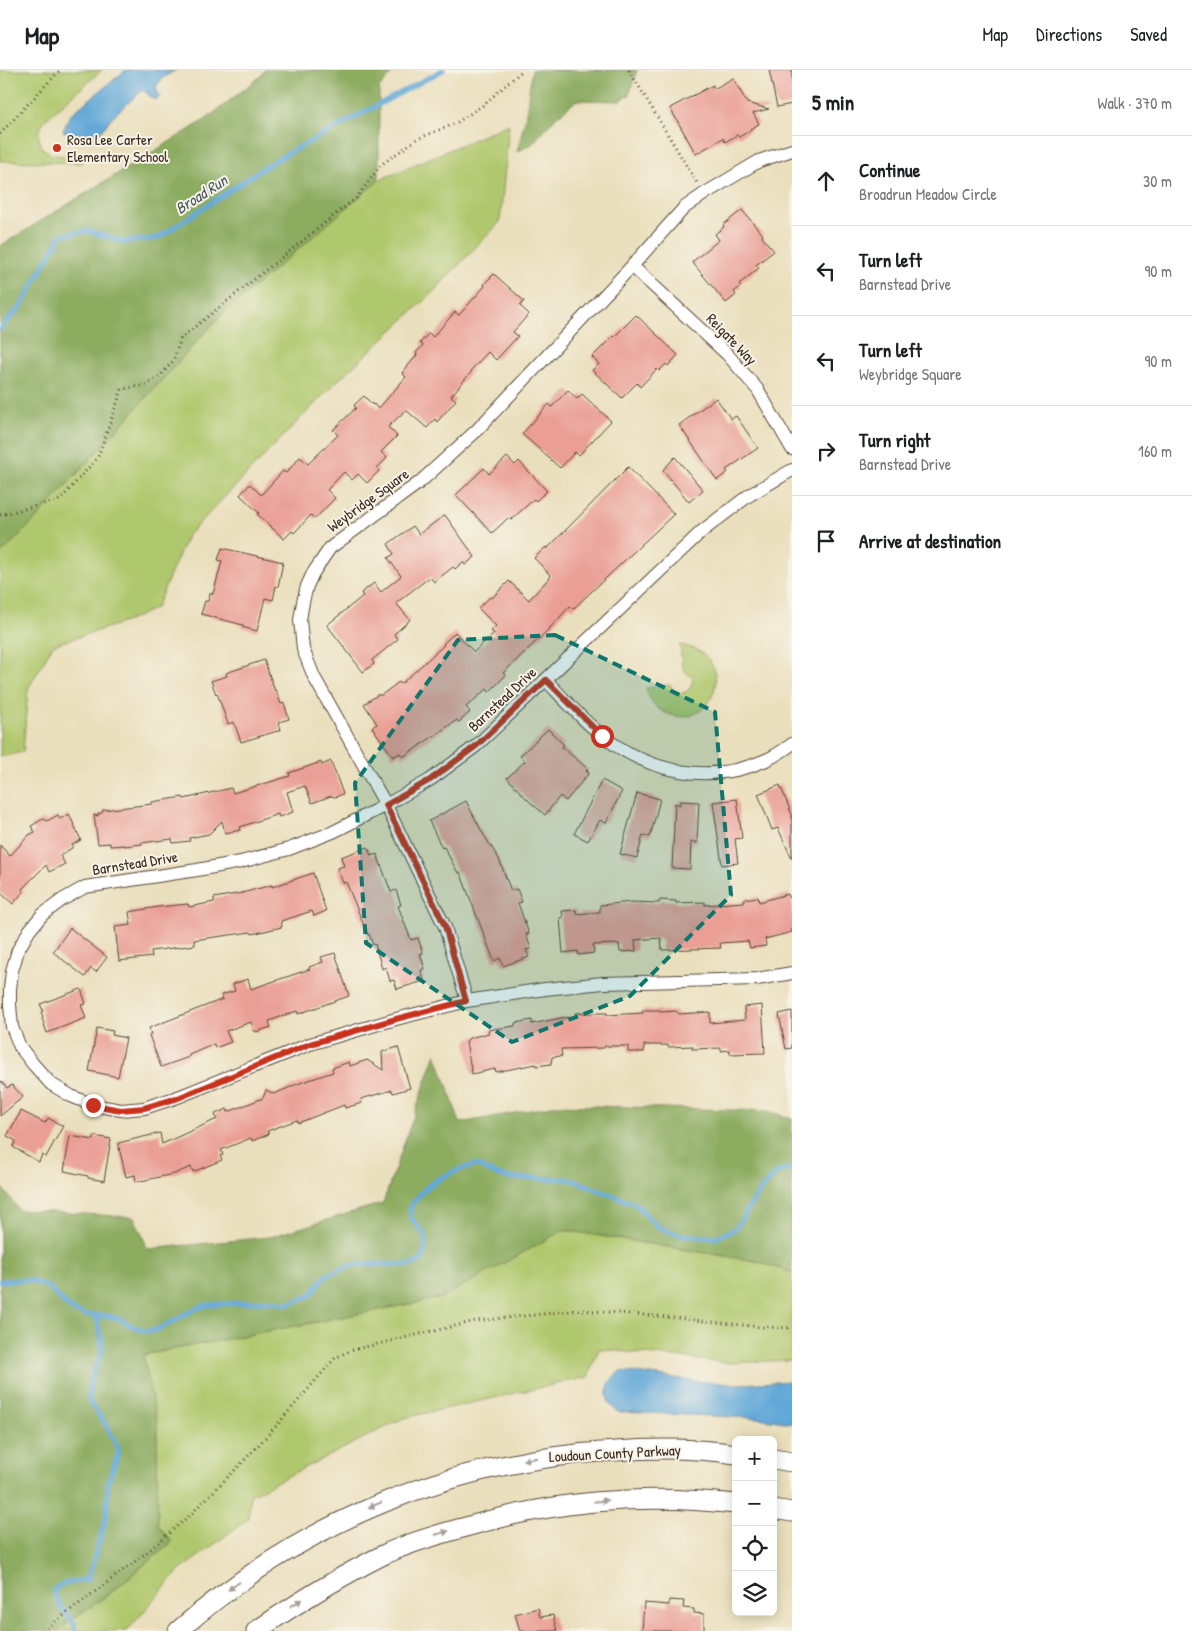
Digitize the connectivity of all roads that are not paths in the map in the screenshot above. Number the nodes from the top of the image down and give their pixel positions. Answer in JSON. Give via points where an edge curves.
{"nodes":[{"id":1,"x":792,"y":150,"type":"edge"},
{"id":2,"x":632,"y":266,"type":"junction"},
{"id":3,"x":792,"y":449,"type":"edge"},
{"id":4,"x":792,"y":470,"type":"edge"},
{"id":5,"x":546,"y":680,"type":"junction"},
{"id":6,"x":792,"y":744,"type":"edge"},
{"id":7,"x":386,"y":805,"type":"junction"},
{"id":8,"x":792,"y":973,"type":"edge"},
{"id":9,"x":466,"y":1001,"type":"junction"},
{"id":10,"x":732,"y":1453,"type":"edge"},
{"id":11,"x":777,"y":1460,"type":"edge"},
{"id":12,"x":792,"y":1462,"type":"edge"},
{"id":13,"x":732,"y":1504,"type":"edge"},
{"id":14,"x":777,"y":1510,"type":"edge"},
{"id":15,"x":792,"y":1512,"type":"edge"},
{"id":16,"x":178,"y":1631,"type":"edge"},
{"id":17,"x":256,"y":1631,"type":"edge"}],
"edges":[{"from":1,"to":2,"type":"street","name":"Weybridge Square","via":[[759,161],[684,208]]},
{"from":2,"to":3,"type":"street","name":"Reigate Way","via":[[758,390]]},
{"from":2,"to":7,"type":"street","name":"Weybridge Square","via":[[475,432],[420,482],[330,548],[313,573],[302,602],[303,649],[314,677]]},
{"from":4,"to":5,"type":"street","name":"Barnstead Drive","via":[[748,496],[701,532]]},
{"from":5,"to":6,"type":"street","via":[[602,736],[626,752],[678,772],[703,774],[734,770],[766,760]]},
{"from":5,"to":7,"type":"street","name":"Barnstead Drive","via":[[476,746],[430,780]]},
{"from":7,"to":9,"type":"street","name":"Weybridge Square","via":[[445,926]]},
{"from":7,"to":9,"type":"street","name":"Barnstead Drive","via":[[333,832],[289,849],[242,862],[85,887],[62,900],[42,915],[18,950],[10,989],[12,1027],[20,1046],[51,1084],[93,1105],[121,1110],[144,1108],[178,1098],[310,1044]]},
{"from":8,"to":9,"type":"street","name":"Barnstead Drive","via":[[757,979],[604,983]]},
{"from":10,"to":16,"type":"main road","name":"Loudoun County Parkway","one_way":true,"via":[[666,1448],[573,1453],[514,1462],[423,1486],[356,1514],[287,1550],[225,1592]]},
{"from":11,"to":12,"type":"main road"},
{"from":17,"to":13,"type":"main road","one_way":true,"via":[[296,1603],[385,1555],[432,1536],[498,1518],[563,1505],[618,1500]]},
{"from":14,"to":15,"type":"main road"}]}
